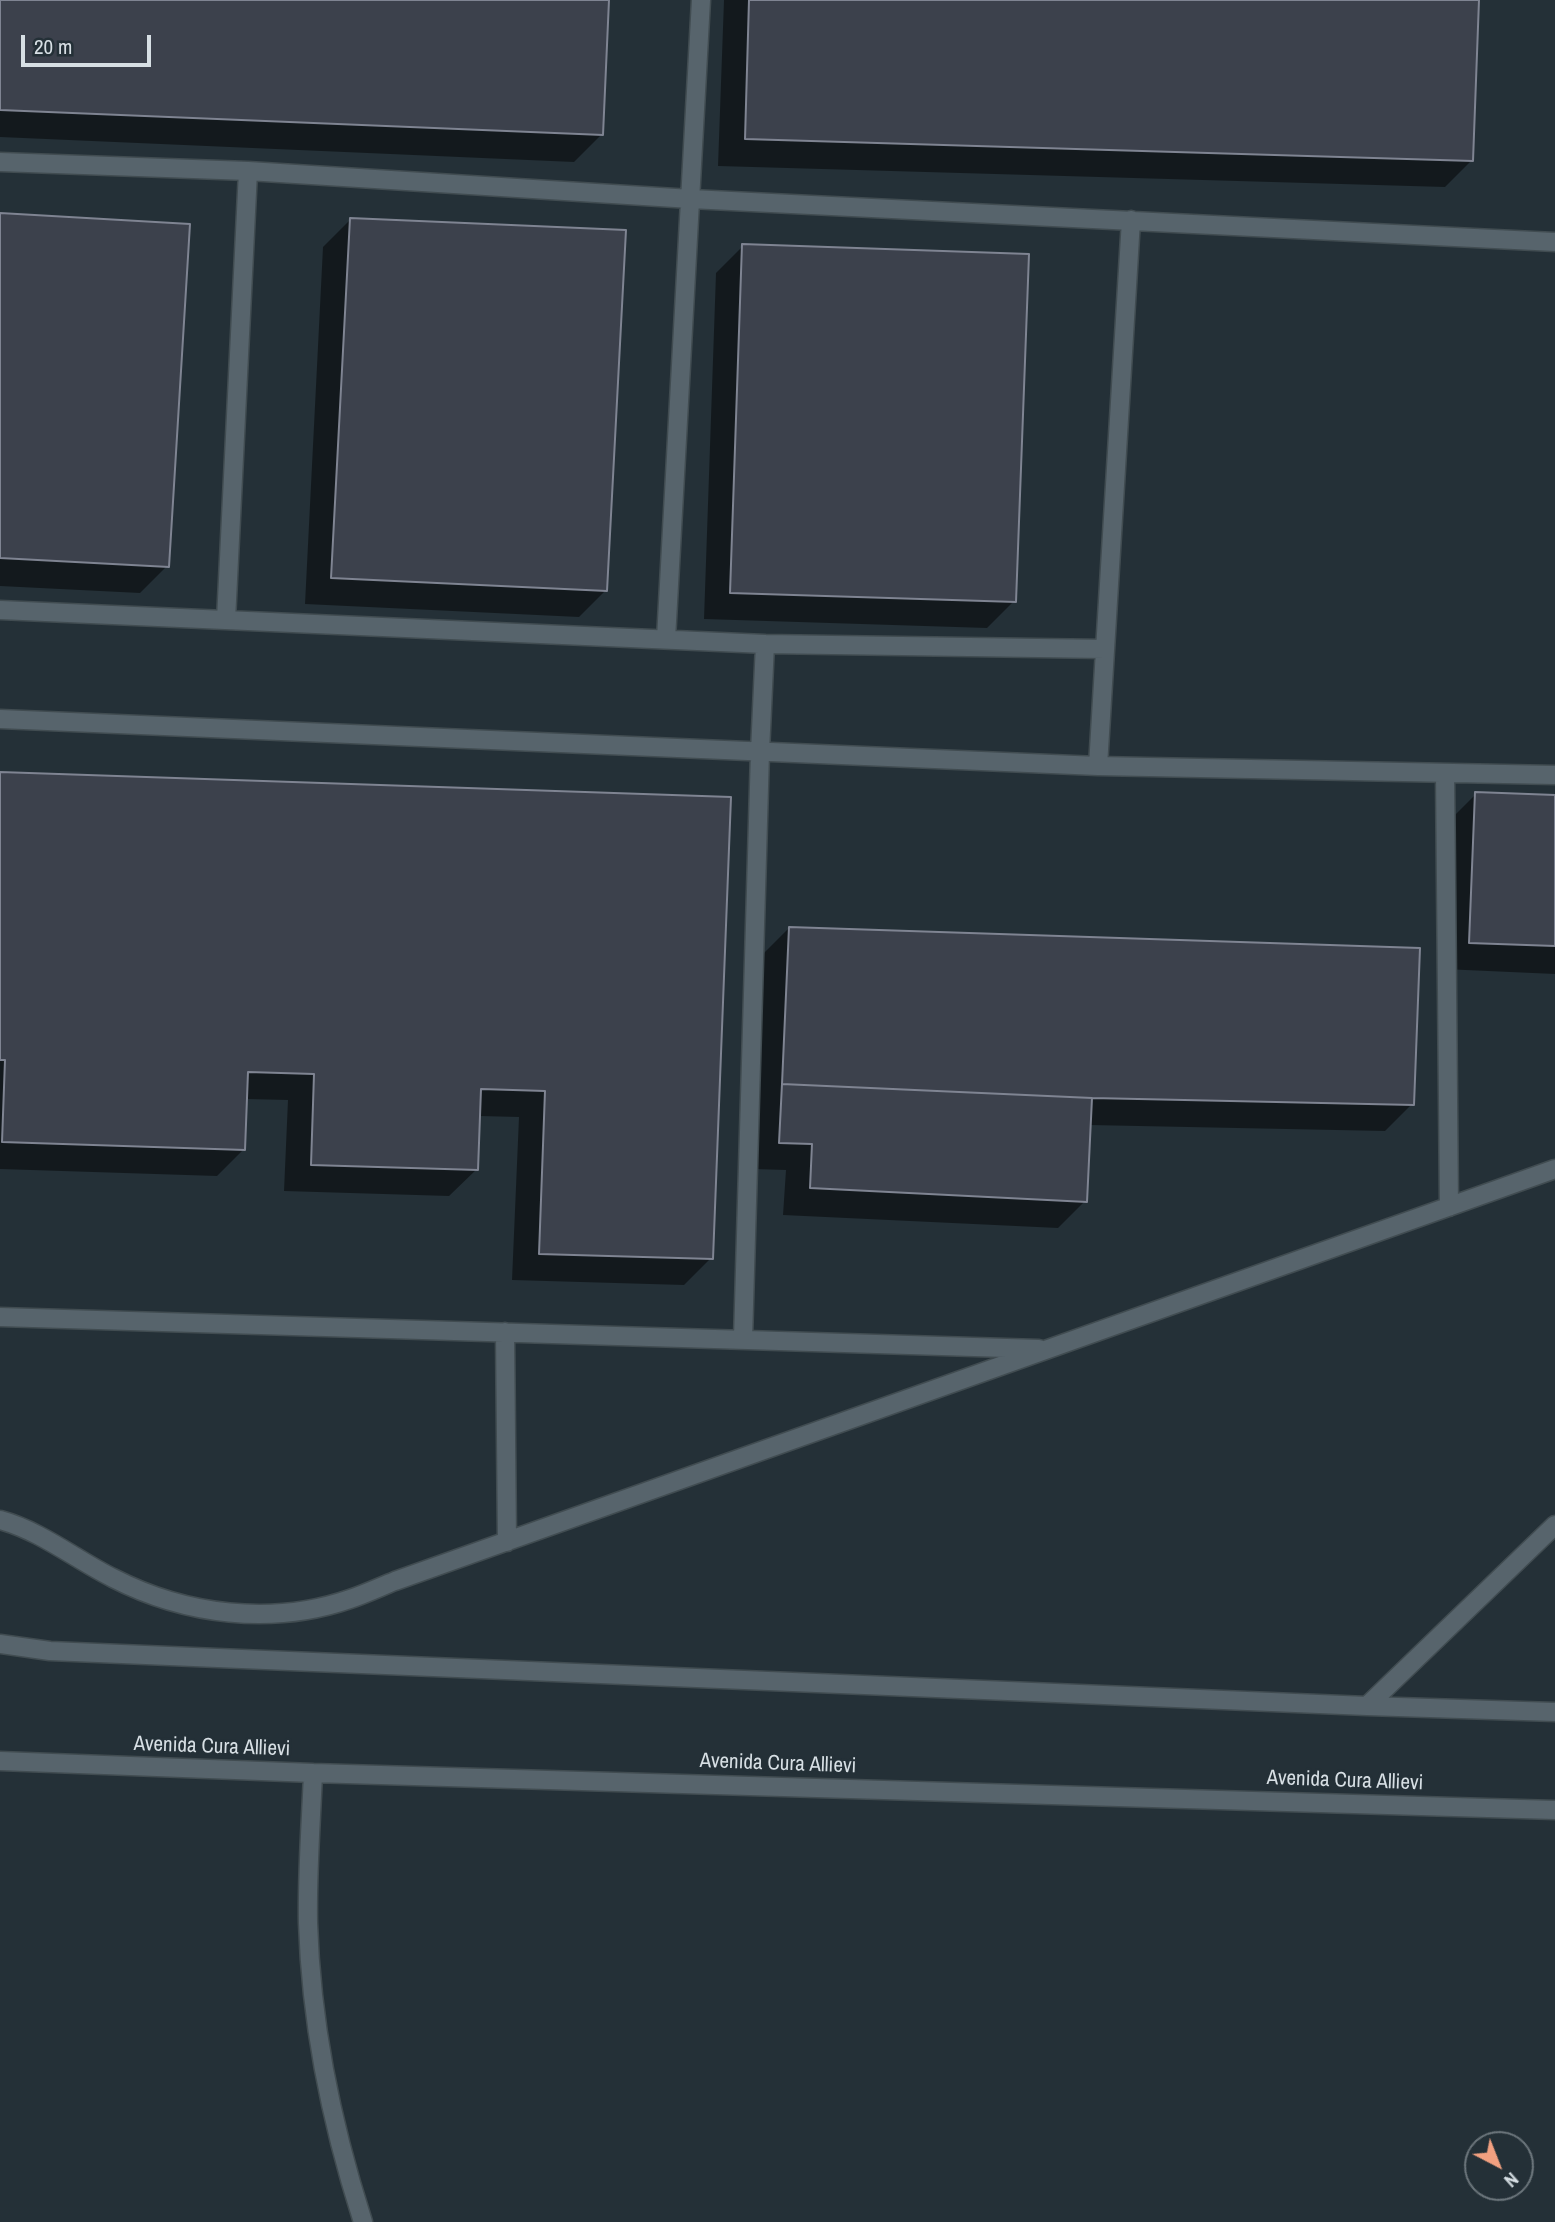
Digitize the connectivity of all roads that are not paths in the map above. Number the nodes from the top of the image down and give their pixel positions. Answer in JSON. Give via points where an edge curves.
{"nodes":[{"id":1,"x":701,"y":0,"type":"edge"},
{"id":2,"x":0,"y":162,"type":"edge"},
{"id":3,"x":248,"y":171,"type":"junction"},
{"id":4,"x":691,"y":199,"type":"junction"},
{"id":5,"x":1130,"y":220,"type":"junction"},
{"id":6,"x":1555,"y":242,"type":"edge"},
{"id":7,"x":0,"y":610,"type":"edge"},
{"id":8,"x":226,"y":620,"type":"junction"},
{"id":9,"x":666,"y":639,"type":"junction"},
{"id":10,"x":765,"y":644,"type":"junction"},
{"id":11,"x":1105,"y":649,"type":"junction"},
{"id":12,"x":0,"y":719,"type":"edge"},
{"id":13,"x":760,"y":752,"type":"junction"},
{"id":14,"x":1098,"y":766,"type":"junction"},
{"id":15,"x":1445,"y":773,"type":"junction"},
{"id":16,"x":1555,"y":775,"type":"edge"},
{"id":17,"x":1555,"y":1169,"type":"edge"},
{"id":18,"x":1449,"y":1207,"type":"junction"},
{"id":19,"x":0,"y":1317,"type":"edge"},
{"id":20,"x":505,"y":1332,"type":"junction"},
{"id":21,"x":743,"y":1339,"type":"junction"},
{"id":22,"x":1050,"y":1349,"type":"junction"},
{"id":23,"x":0,"y":1520,"type":"edge"},
{"id":24,"x":1553,"y":1529,"type":"edge"},
{"id":25,"x":507,"y":1542,"type":"junction"},
{"id":26,"x":0,"y":1644,"type":"edge"},
{"id":27,"x":1367,"y":1706,"type":"junction"},
{"id":28,"x":1555,"y":1712,"type":"edge"},
{"id":29,"x":0,"y":1761,"type":"edge"},
{"id":30,"x":313,"y":1773,"type":"junction"},
{"id":31,"x":1555,"y":1810,"type":"edge"},
{"id":32,"x":363,"y":2222,"type":"edge"}],
"edges":[{"from":1,"to":4,"type":"street"},
{"from":2,"to":3,"type":"street"},
{"from":3,"to":4,"type":"street"},
{"from":3,"to":8,"type":"street"},
{"from":4,"to":5,"type":"street"},
{"from":4,"to":9,"type":"street"},
{"from":5,"to":6,"type":"street"},
{"from":5,"to":11,"type":"street"},
{"from":7,"to":8,"type":"street"},
{"from":8,"to":9,"type":"street"},
{"from":9,"to":10,"type":"street"},
{"from":10,"to":11,"type":"street"},
{"from":10,"to":13,"type":"street"},
{"from":11,"to":14,"type":"street"},
{"from":12,"to":13,"type":"street"},
{"from":13,"to":14,"type":"street"},
{"from":13,"to":21,"type":"street"},
{"from":14,"to":15,"type":"street"},
{"from":15,"to":16,"type":"street"},
{"from":15,"to":18,"type":"street"},
{"from":17,"to":18,"type":"street"},
{"from":18,"to":22,"type":"street"},
{"from":19,"to":20,"type":"street"},
{"from":20,"to":21,"type":"street"},
{"from":20,"to":25,"type":"street"},
{"from":21,"to":22,"type":"street"},
{"from":22,"to":25,"type":"street"},
{"from":23,"to":25,"type":"street","via":[[114,1579],[180,1605],[222,1613],[301,1610],[348,1600]]},
{"from":24,"to":27,"type":"street"},
{"from":26,"to":27,"type":"street","via":[[50,1651]]},
{"from":27,"to":28,"type":"street"},
{"from":29,"to":30,"type":"street","name":"Avenida Cura Allievi"},
{"from":30,"to":31,"type":"street","name":"Avenida Cura Allievi"},
{"from":30,"to":32,"type":"street","via":[[308,1922],[313,1995],[346,2169]]}]}
